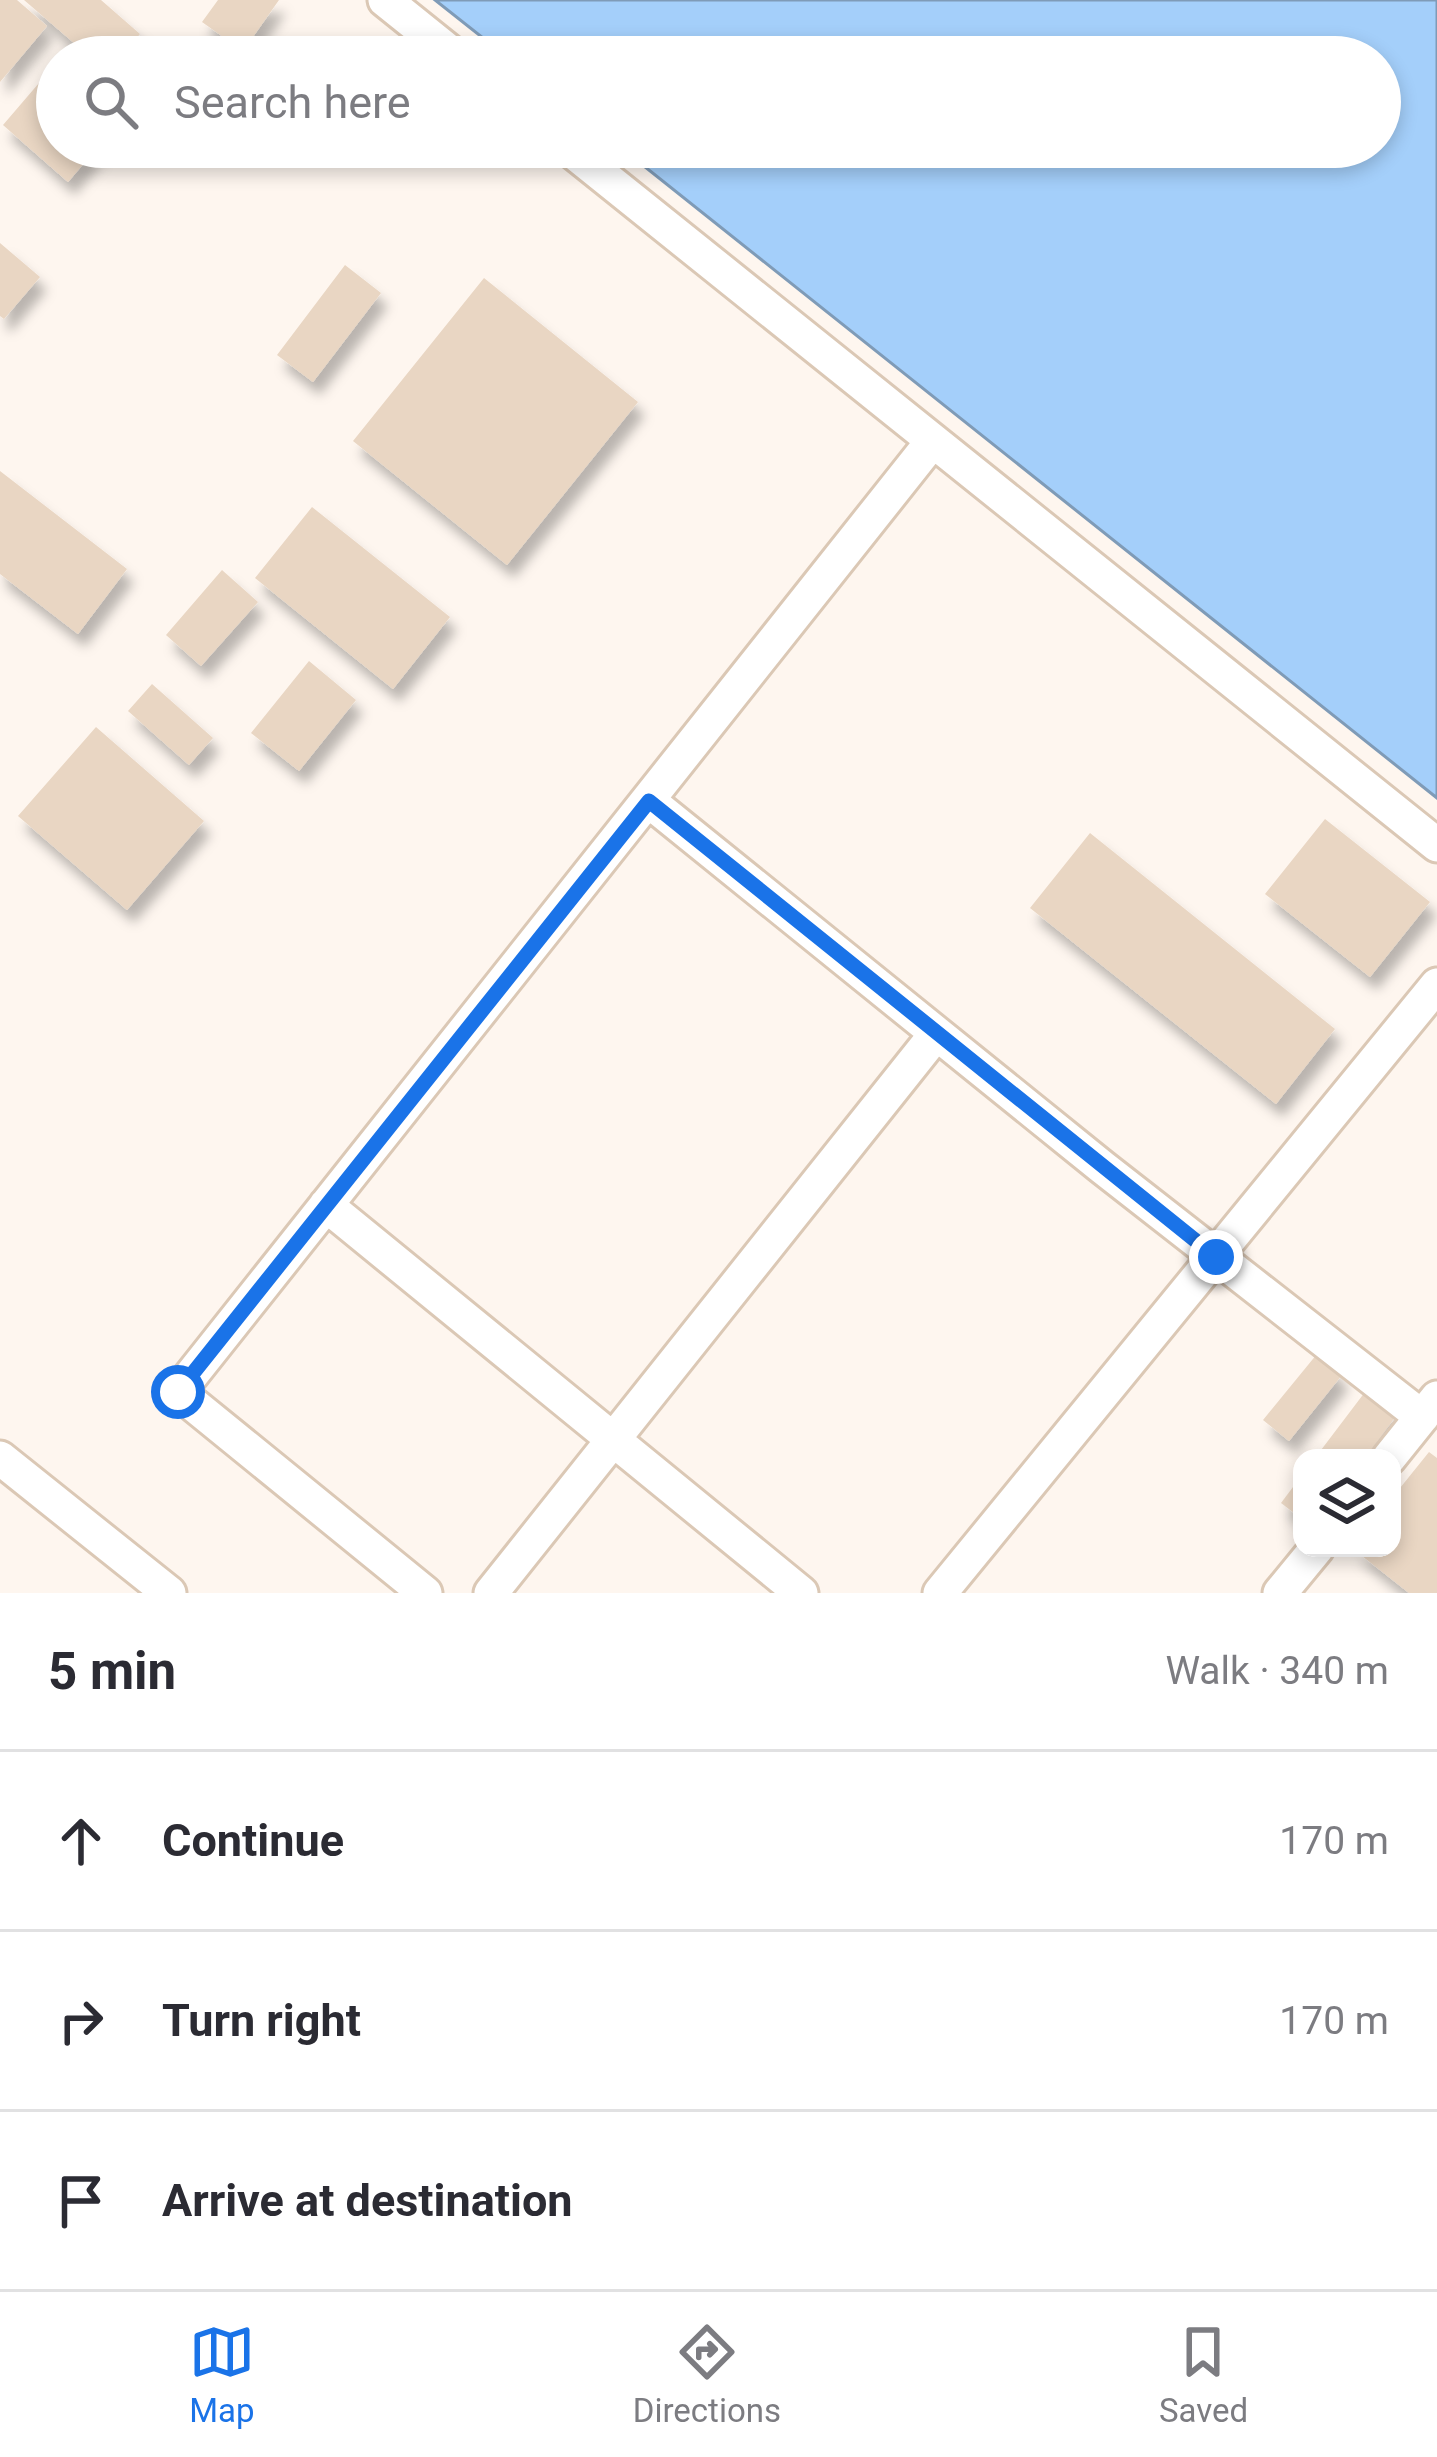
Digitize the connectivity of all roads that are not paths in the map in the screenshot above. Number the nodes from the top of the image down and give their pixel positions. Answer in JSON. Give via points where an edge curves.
{"nodes":[{"id":1,"x":386,"y":0,"type":"edge"},
{"id":2,"x":430,"y":36,"type":"edge"},
{"id":3,"x":592,"y":168,"type":"edge"},
{"id":4,"x":931,"y":443,"type":"junction"},
{"id":5,"x":649,"y":801,"type":"junction"},
{"id":6,"x":1437,"y":845,"type":"edge"},
{"id":7,"x":1437,"y":985,"type":"edge"},
{"id":8,"x":936,"y":1034,"type":"junction"},
{"id":9,"x":326,"y":1204,"type":"junction"},
{"id":10,"x":1216,"y":1257,"type":"junction"},
{"id":11,"x":1430,"y":1408,"type":"edge"},
{"id":12,"x":613,"y":1440,"type":"junction"},
{"id":13,"x":1396,"y":1449,"type":"edge"},
{"id":14,"x":0,"y":1459,"type":"edge"},
{"id":15,"x":1309,"y":1557,"type":"edge"},
{"id":16,"x":170,"y":1593,"type":"edge"},
{"id":17,"x":425,"y":1593,"type":"edge"},
{"id":18,"x":490,"y":1593,"type":"edge"},
{"id":19,"x":801,"y":1593,"type":"edge"},
{"id":20,"x":940,"y":1593,"type":"edge"},
{"id":21,"x":1280,"y":1593,"type":"edge"}],
"edges":[{"from":1,"to":2,"type":"lane"},
{"from":3,"to":4,"type":"lane"},
{"from":4,"to":5,"type":"lane"},
{"from":4,"to":6,"type":"lane"},
{"from":5,"to":8,"type":"lane"},
{"from":5,"to":9,"type":"lane"},
{"from":7,"to":10,"type":"lane"},
{"from":8,"to":10,"type":"lane"},
{"from":8,"to":12,"type":"lane"},
{"from":9,"to":12,"type":"lane"},
{"from":9,"to":17,"type":"lane","via":[[178,1392]]},
{"from":10,"to":11,"type":"lane"},
{"from":10,"to":20,"type":"lane"},
{"from":11,"to":13,"type":"lane"},
{"from":12,"to":18,"type":"lane"},
{"from":12,"to":19,"type":"lane"},
{"from":14,"to":16,"type":"lane"},
{"from":15,"to":21,"type":"lane"}]}
